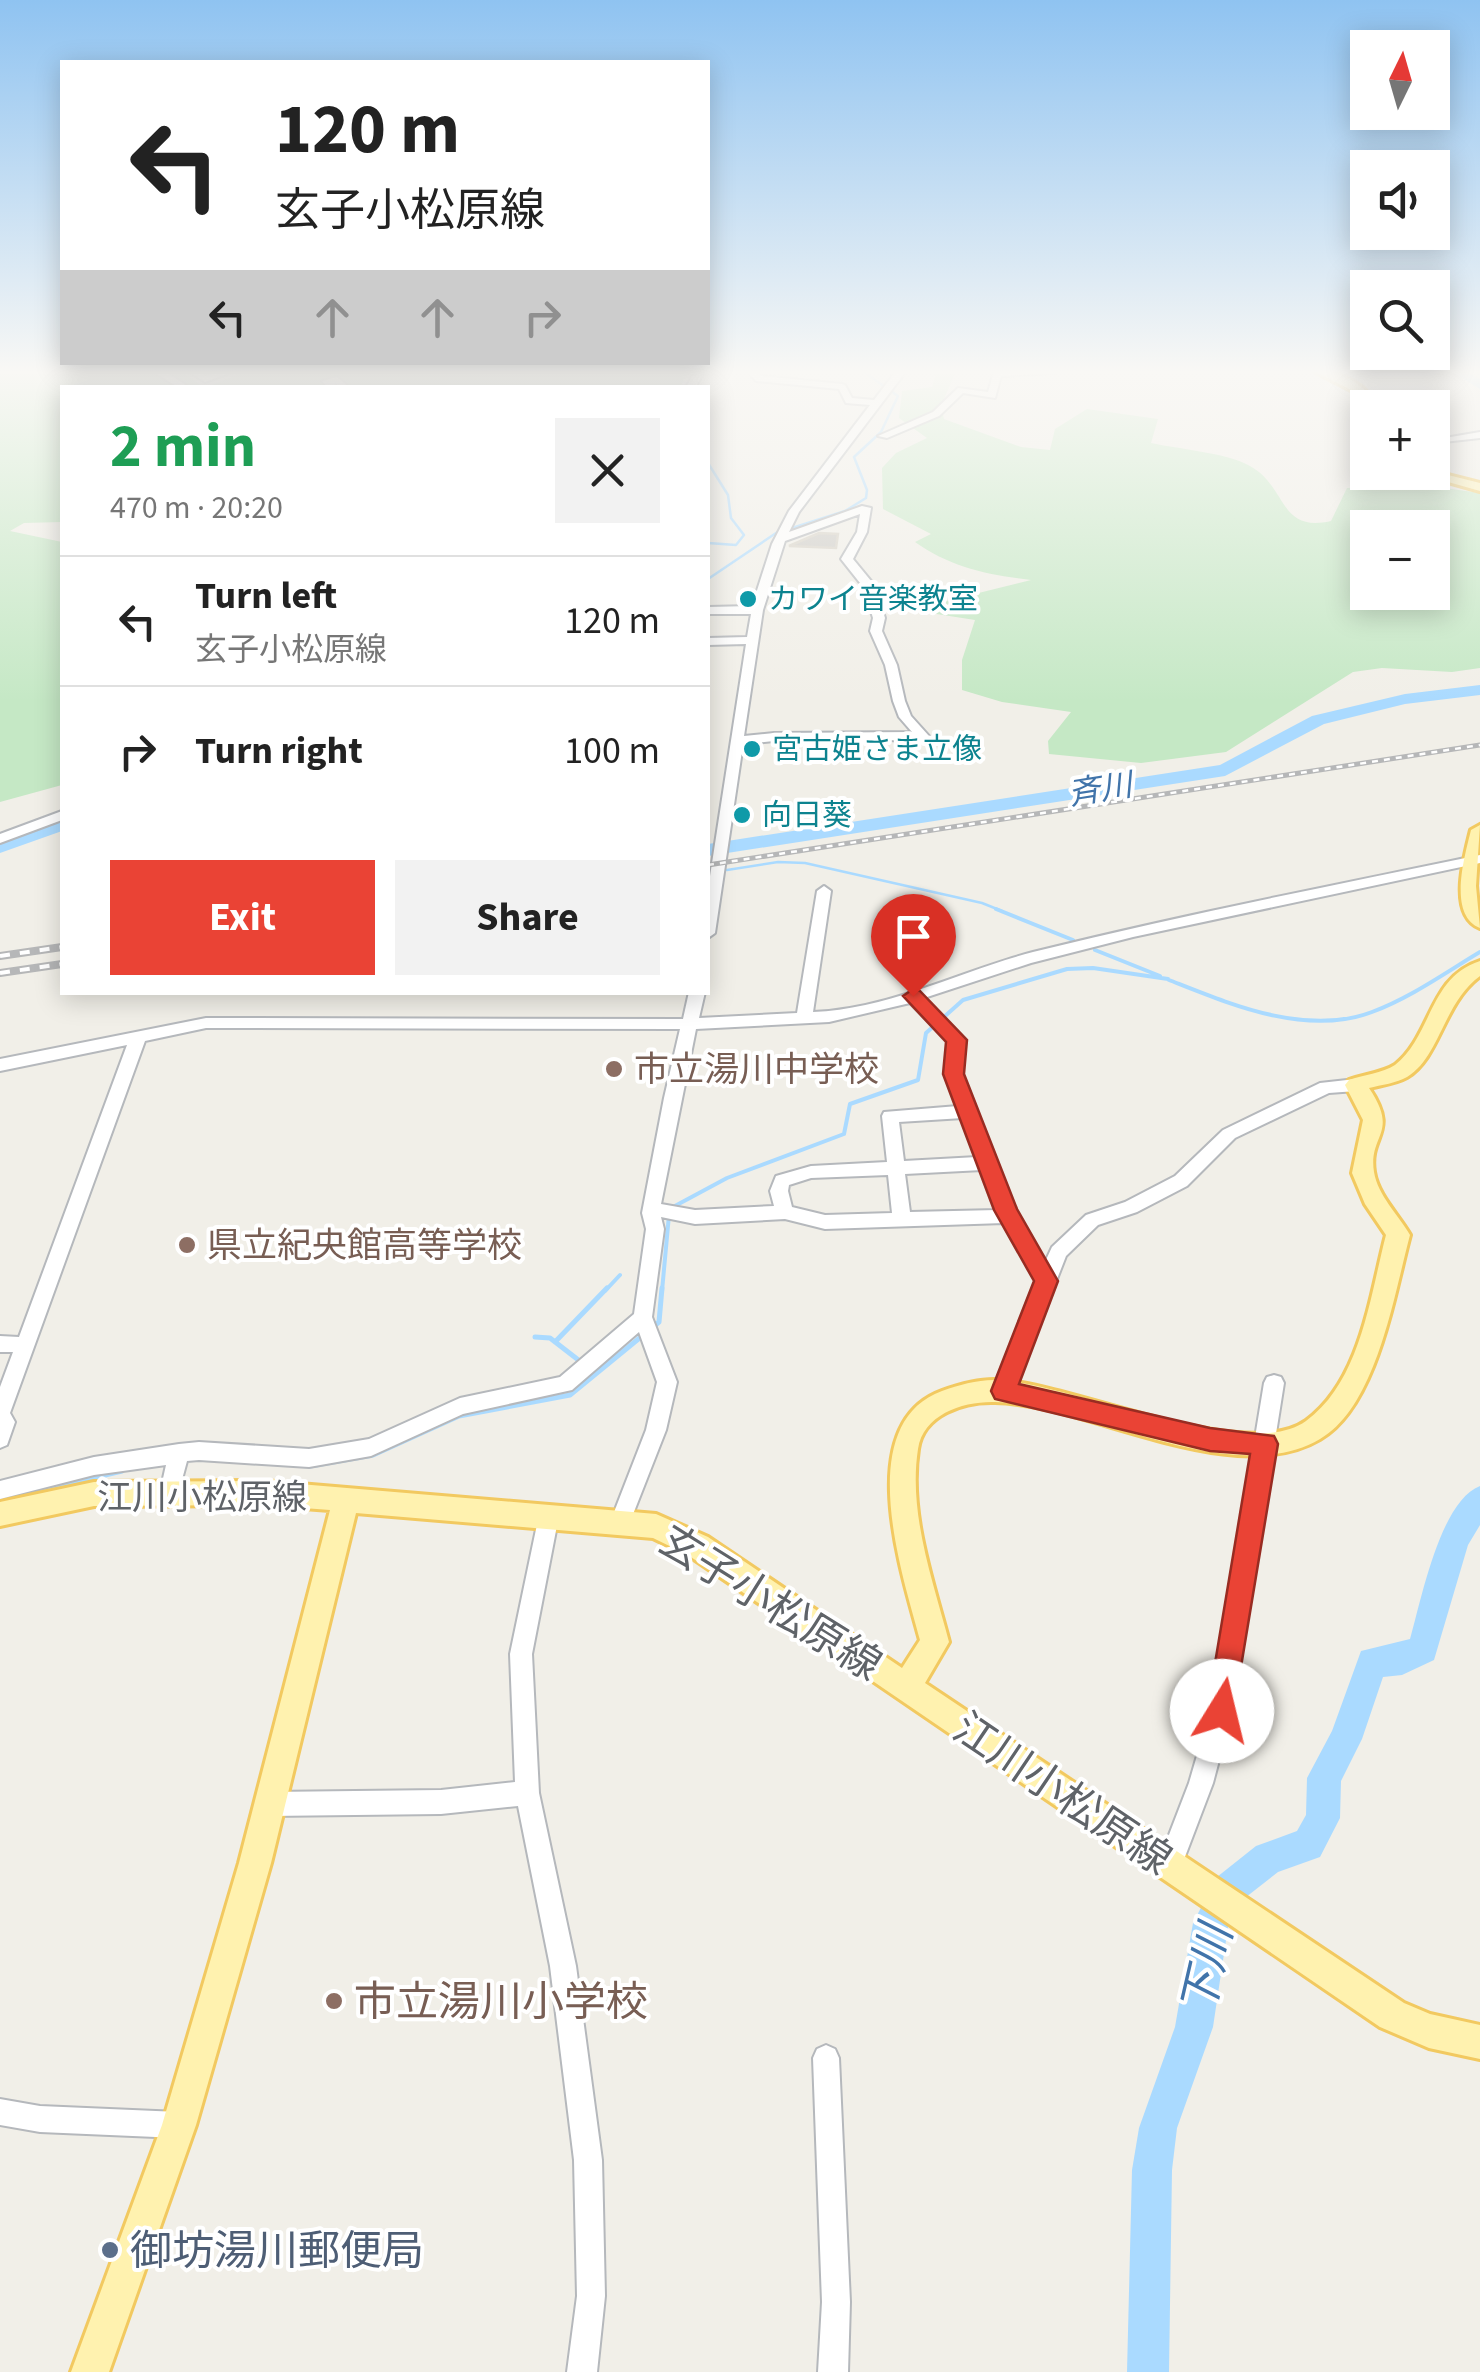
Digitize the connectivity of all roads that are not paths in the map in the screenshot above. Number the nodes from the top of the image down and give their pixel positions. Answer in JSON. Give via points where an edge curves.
{"nodes":[{"id":1,"x":819,"y":481,"type":"edge"},
{"id":2,"x":1454,"y":481,"type":"edge"},
{"id":3,"x":1480,"y":487,"type":"edge"},
{"id":4,"x":779,"y":540,"type":"junction"},
{"id":5,"x":710,"y":610,"type":"edge"},
{"id":6,"x":757,"y":610,"type":"junction"},
{"id":7,"x":752,"y":640,"type":"junction"},
{"id":8,"x":710,"y":641,"type":"edge"},
{"id":9,"x":736,"y":741,"type":"junction"},
{"id":10,"x":60,"y":816,"type":"edge"},
{"id":11,"x":1480,"y":830,"type":"edge"},
{"id":12,"x":0,"y":839,"type":"edge"},
{"id":13,"x":710,"y":842,"type":"edge"},
{"id":14,"x":723,"y":846,"type":"junction"},
{"id":15,"x":1475,"y":860,"type":"edge"},
{"id":16,"x":824,"y":891,"type":"dead end"},
{"id":17,"x":710,"y":921,"type":"edge"},
{"id":18,"x":1480,"y":922,"type":"edge"},
{"id":19,"x":1480,"y":967,"type":"edge"},
{"id":20,"x":697,"y":995,"type":"edge"},
{"id":21,"x":913,"y":996,"type":"junction"},
{"id":22,"x":804,"y":1020,"type":"junction"},
{"id":23,"x":692,"y":1024,"type":"junction"},
{"id":24,"x":140,"y":1034,"type":"junction"},
{"id":25,"x":0,"y":1065,"type":"edge"},
{"id":26,"x":1356,"y":1084,"type":"junction"},
{"id":27,"x":969,"y":1112,"type":"junction"},
{"id":28,"x":990,"y":1163,"type":"junction"},
{"id":29,"x":896,"y":1168,"type":"junction"},
{"id":30,"x":652,"y":1209,"type":"junction"},
{"id":31,"x":785,"y":1212,"type":"junction"},
{"id":32,"x":1009,"y":1216,"type":"junction"},
{"id":33,"x":902,"y":1220,"type":"junction"},
{"id":34,"x":1046,"y":1281,"type":"junction"},
{"id":35,"x":643,"y":1318,"type":"junction"},
{"id":36,"x":0,"y":1344,"type":"edge"},
{"id":37,"x":26,"y":1345,"type":"junction"},
{"id":38,"x":1274,"y":1383,"type":"dead end"},
{"id":39,"x":1004,"y":1391,"type":"junction"},
{"id":40,"x":0,"y":1414,"type":"edge"},
{"id":41,"x":0,"y":1439,"type":"edge"},
{"id":42,"x":1265,"y":1444,"type":"junction"},
{"id":43,"x":179,"y":1454,"type":"junction"},
{"id":44,"x":0,"y":1490,"type":"edge"},
{"id":45,"x":171,"y":1491,"type":"junction"},
{"id":46,"x":346,"y":1500,"type":"junction"},
{"id":47,"x":0,"y":1514,"type":"edge"},
{"id":48,"x":549,"y":1515,"type":"junction"},
{"id":49,"x":621,"y":1520,"type":"junction"},
{"id":50,"x":907,"y":1686,"type":"junction"},
{"id":51,"x":527,"y":1792,"type":"junction"},
{"id":52,"x":269,"y":1804,"type":"junction"},
{"id":53,"x":1168,"y":1866,"type":"junction"},
{"id":54,"x":1480,"y":2042,"type":"edge"},
{"id":55,"x":826,"y":2058,"type":"dead end"},
{"id":56,"x":0,"y":2112,"type":"edge"},
{"id":57,"x":179,"y":2125,"type":"junction"},
{"id":58,"x":90,"y":2372,"type":"edge"},
{"id":59,"x":582,"y":2372,"type":"edge"},
{"id":60,"x":833,"y":2372,"type":"edge"}],
"edges":[{"from":1,"to":4,"type":"street"},
{"from":2,"to":3,"type":"main road"},
{"from":4,"to":6,"type":"street"},
{"from":4,"to":9,"type":"street","via":[[866,508],[848,559],[870,587],[876,632],[899,700],[923,736]]},
{"from":5,"to":6,"type":"street"},
{"from":6,"to":7,"type":"street"},
{"from":7,"to":8,"type":"street"},
{"from":7,"to":9,"type":"street"},
{"from":9,"to":14,"type":"street"},
{"from":10,"to":12,"type":"street"},
{"from":11,"to":15,"type":"main road"},
{"from":13,"to":14,"type":"street"},
{"from":14,"to":17,"type":"street"},
{"from":15,"to":18,"type":"main road","via":[[1468,886]]},
{"from":15,"to":21,"type":"street","via":[[1133,932]]},
{"from":16,"to":22,"type":"street"},
{"from":19,"to":26,"type":"main road","via":[[1442,1003],[1401,1072]]},
{"from":20,"to":23,"type":"street"},
{"from":21,"to":22,"type":"street"},
{"from":21,"to":27,"type":"street","via":[[956,1040],[954,1074]]},
{"from":22,"to":23,"type":"street"},
{"from":23,"to":24,"type":"street","via":[[236,1022]]},
{"from":23,"to":30,"type":"street"},
{"from":24,"to":25,"type":"street"},
{"from":24,"to":37,"type":"street"},
{"from":26,"to":34,"type":"street","via":[[1326,1087],[1229,1134],[1181,1182],[1092,1220],[1058,1252]]},
{"from":26,"to":42,"type":"main road","name":"玄子小松原線","via":[[1375,1126],[1361,1158],[1363,1175],[1398,1234],[1340,1407],[1312,1431]]},
{"from":27,"to":28,"type":"street"},
{"from":27,"to":29,"type":"street","via":[[890,1116]]},
{"from":28,"to":29,"type":"street"},
{"from":28,"to":32,"type":"street"},
{"from":29,"to":31,"type":"street","via":[[811,1172],[782,1181]]},
{"from":29,"to":33,"type":"street"},
{"from":30,"to":31,"type":"street","via":[[695,1218]]},
{"from":30,"to":35,"type":"street"},
{"from":31,"to":33,"type":"street","via":[[825,1222]]},
{"from":32,"to":33,"type":"street"},
{"from":32,"to":34,"type":"street"},
{"from":34,"to":39,"type":"street"},
{"from":35,"to":43,"type":"street","via":[[565,1384],[460,1406],[371,1447],[309,1458]]},
{"from":35,"to":49,"type":"street","via":[[668,1382]]},
{"from":36,"to":37,"type":"street"},
{"from":37,"to":40,"type":"street"},
{"from":38,"to":42,"type":"street"},
{"from":39,"to":42,"type":"main road","name":"玄子小松原線","via":[[1210,1439]]},
{"from":39,"to":50,"type":"main road","name":"玄子小松原線","via":[[938,1401],[911,1431],[908,1519],[921,1602],[935,1642]]},
{"from":40,"to":41,"type":"street"},
{"from":42,"to":53,"type":"street","via":[[1222,1711]]},
{"from":43,"to":44,"type":"street"},
{"from":43,"to":45,"type":"street"},
{"from":45,"to":46,"type":"main road","name":"江川小松原線"},
{"from":45,"to":47,"type":"main road","name":"江川小松原線","via":[[94,1494]]},
{"from":46,"to":48,"type":"main road","name":"玄子小松原線"},
{"from":46,"to":52,"type":"main road"},
{"from":48,"to":49,"type":"main road","name":"玄子小松原線"},
{"from":48,"to":51,"type":"street","via":[[521,1654]]},
{"from":49,"to":50,"type":"main road","name":"玄子小松原線","via":[[656,1526],[698,1546]]},
{"from":50,"to":53,"type":"main road","name":"江川小松原線"},
{"from":51,"to":52,"type":"street","via":[[442,1802]]},
{"from":51,"to":59,"type":"street","via":[[563,1966],[588,2160],[591,2296]]},
{"from":52,"to":57,"type":"main road"},
{"from":53,"to":54,"type":"main road","name":"江川小松原線","via":[[1392,2015]]},
{"from":55,"to":60,"type":"street"},
{"from":56,"to":57,"type":"street"},
{"from":57,"to":58,"type":"main road"}]}
